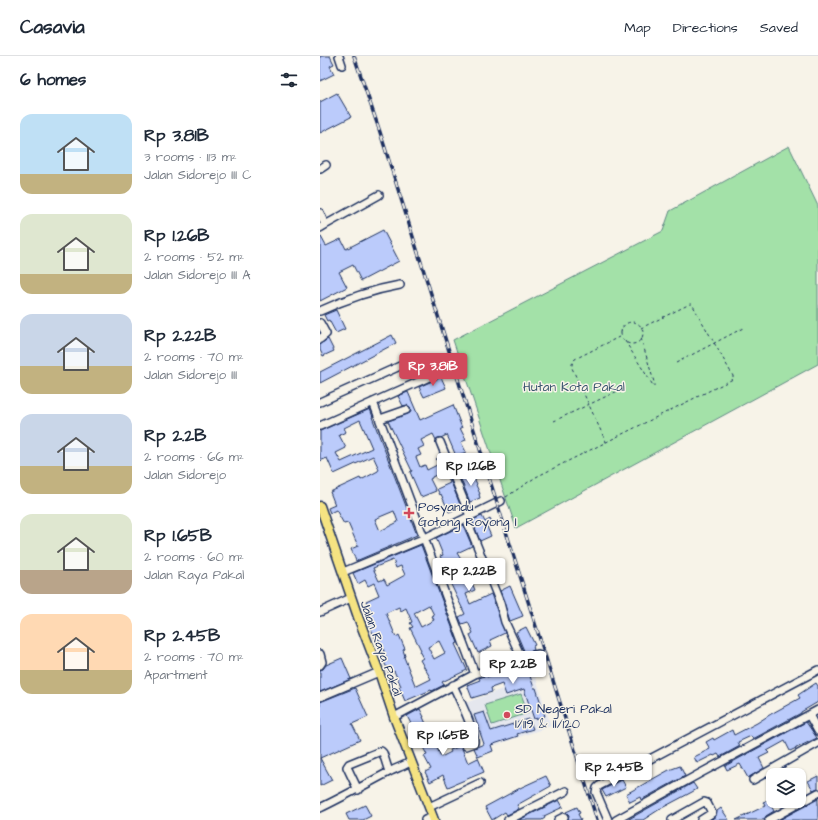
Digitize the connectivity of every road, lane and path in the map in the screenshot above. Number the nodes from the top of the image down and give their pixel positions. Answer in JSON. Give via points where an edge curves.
{"nodes":[{"id":1,"x":339,"y":56,"type":"edge"},
{"id":2,"x":342,"y":65,"type":"dead end"},
{"id":3,"x":379,"y":195,"type":"dead end"},
{"id":4,"x":320,"y":213,"type":"edge"},
{"id":5,"x":323,"y":226,"type":"edge"},
{"id":6,"x":400,"y":285,"type":"dead end"},
{"id":7,"x":320,"y":311,"type":"edge"},
{"id":8,"x":320,"y":323,"type":"edge"},
{"id":9,"x":745,"y":327,"type":"dead end"},
{"id":10,"x":641,"y":328,"type":"junction"},
{"id":11,"x":621,"y":336,"type":"junction"},
{"id":12,"x":641,"y":338,"type":"junction"},
{"id":13,"x":320,"y":339,"type":"edge"},
{"id":14,"x":625,"y":342,"type":"junction"},
{"id":15,"x":714,"y":343,"type":"junction"},
{"id":16,"x":676,"y":363,"type":"dead end"},
{"id":17,"x":400,"y":366,"type":"dead end"},
{"id":18,"x":447,"y":369,"type":"dead end"},
{"id":19,"x":624,"y":388,"type":"dead end"},
{"id":20,"x":320,"y":402,"type":"edge"},
{"id":21,"x":373,"y":402,"type":"junction"},
{"id":22,"x":588,"y":404,"type":"junction"},
{"id":23,"x":406,"y":410,"type":"dead end"},
{"id":24,"x":380,"y":419,"type":"junction"},
{"id":25,"x":554,"y":421,"type":"dead end"},
{"id":26,"x":320,"y":426,"type":"edge"},
{"id":27,"x":440,"y":442,"type":"dead end"},
{"id":28,"x":606,"y":442,"type":"junction"},
{"id":29,"x":500,"y":501,"type":"joint"},
{"id":30,"x":320,"y":506,"type":"edge"},
{"id":31,"x":468,"y":517,"type":"junction"},
{"id":32,"x":425,"y":538,"type":"junction"},
{"id":33,"x":342,"y":572,"type":"junction"},
{"id":34,"x":348,"y":600,"type":"junction"},
{"id":35,"x":320,"y":612,"type":"edge"},
{"id":36,"x":320,"y":654,"type":"edge"},
{"id":37,"x":538,"y":654,"type":"dead end"},
{"id":38,"x":522,"y":658,"type":"junction"},
{"id":39,"x":320,"y":665,"type":"edge"},
{"id":40,"x":818,"y":670,"type":"edge"},
{"id":41,"x":376,"y":673,"type":"junction"},
{"id":42,"x":475,"y":674,"type":"junction"},
{"id":43,"x":453,"y":685,"type":"junction"},
{"id":44,"x":320,"y":697,"type":"edge"},
{"id":45,"x":815,"y":714,"type":"edge"},
{"id":46,"x":394,"y":717,"type":"junction"},
{"id":47,"x":818,"y":731,"type":"edge"},
{"id":48,"x":818,"y":743,"type":"edge"},
{"id":49,"x":466,"y":746,"type":"dead end"},
{"id":50,"x":409,"y":763,"type":"junction"},
{"id":51,"x":392,"y":770,"type":"junction"},
{"id":52,"x":753,"y":780,"type":"dead end"},
{"id":53,"x":480,"y":783,"type":"dead end"},
{"id":54,"x":358,"y":790,"type":"junction"},
{"id":55,"x":566,"y":790,"type":"dead end"},
{"id":56,"x":818,"y":793,"type":"edge"},
{"id":57,"x":429,"y":807,"type":"junction"},
{"id":58,"x":320,"y":808,"type":"edge"},
{"id":59,"x":431,"y":819,"type":"edge"},
{"id":60,"x":508,"y":820,"type":"edge"},
{"id":61,"x":608,"y":820,"type":"edge"},
{"id":62,"x":616,"y":820,"type":"edge"},
{"id":63,"x":672,"y":820,"type":"edge"},
{"id":64,"x":701,"y":820,"type":"edge"},
{"id":65,"x":769,"y":820,"type":"edge"}],
"edges":[{"from":1,"to":2,"type":"street"},
{"from":3,"to":5,"type":"street"},
{"from":4,"to":5,"type":"street"},
{"from":6,"to":7,"type":"street","via":[[346,299]]},
{"from":8,"to":13,"type":"street","via":[[326,334]]},
{"from":9,"to":15,"type":"path"},
{"from":10,"to":11,"type":"path","via":[[631,322],[625,324]]},
{"from":10,"to":12,"type":"path"},
{"from":10,"to":15,"type":"path","via":[[692,304]]},
{"from":11,"to":14,"type":"path"},
{"from":11,"to":22,"type":"path","via":[[572,362],[572,368]]},
{"from":12,"to":14,"type":"path","via":[[631,344]]},
{"from":12,"to":14,"type":"path","via":[[654,387]]},
{"from":15,"to":16,"type":"path"},
{"from":15,"to":28,"type":"path","via":[[733,379]]},
{"from":17,"to":20,"type":"street"},
{"from":18,"to":21,"type":"street"},
{"from":19,"to":22,"type":"path"},
{"from":21,"to":24,"type":"street"},
{"from":21,"to":26,"type":"street"},
{"from":22,"to":25,"type":"path"},
{"from":22,"to":28,"type":"path"},
{"from":23,"to":24,"type":"street"},
{"from":24,"to":32,"type":"street"},
{"from":27,"to":31,"type":"street"},
{"from":28,"to":29,"type":"path","via":[[536,477]]},
{"from":29,"to":31,"type":"street"},
{"from":30,"to":33,"type":"main road","name":"Jalan Raya Pakal"},
{"from":31,"to":32,"type":"street"},
{"from":31,"to":38,"type":"street","via":[[505,622]]},
{"from":32,"to":33,"type":"street"},
{"from":32,"to":42,"type":"street"},
{"from":33,"to":34,"type":"main road","name":"Jalan Raya Pakal"},
{"from":34,"to":35,"type":"street"},
{"from":34,"to":41,"type":"main road","name":"Jalan Raya Pakal"},
{"from":36,"to":39,"type":"street"},
{"from":37,"to":38,"type":"street"},
{"from":38,"to":42,"type":"street"},
{"from":40,"to":61,"type":"street","via":[[599,786],[596,792]]},
{"from":41,"to":44,"type":"street"},
{"from":41,"to":46,"type":"main road","name":"Jalan Raya Pakal"},
{"from":42,"to":43,"type":"street"},
{"from":43,"to":46,"type":"street"},
{"from":43,"to":49,"type":"street","via":[[474,738],[474,743]]},
{"from":45,"to":47,"type":"street"},
{"from":45,"to":62,"type":"street"},
{"from":46,"to":50,"type":"main road","name":"Jalan Raya Pakal"},
{"from":48,"to":52,"type":"street"},
{"from":50,"to":51,"type":"street"},
{"from":50,"to":57,"type":"main road","name":"Jalan Raya Pakal"},
{"from":51,"to":54,"type":"street"},
{"from":51,"to":54,"type":"street","via":[[381,751],[349,764],[347,767]]},
{"from":53,"to":57,"type":"street"},
{"from":54,"to":58,"type":"street"},
{"from":55,"to":60,"type":"street"},
{"from":56,"to":65,"type":"street"},
{"from":57,"to":59,"type":"main road","name":"Jalan Raya Pakal"},
{"from":63,"to":64,"type":"street","via":[[704,802],[712,813]]}]}
